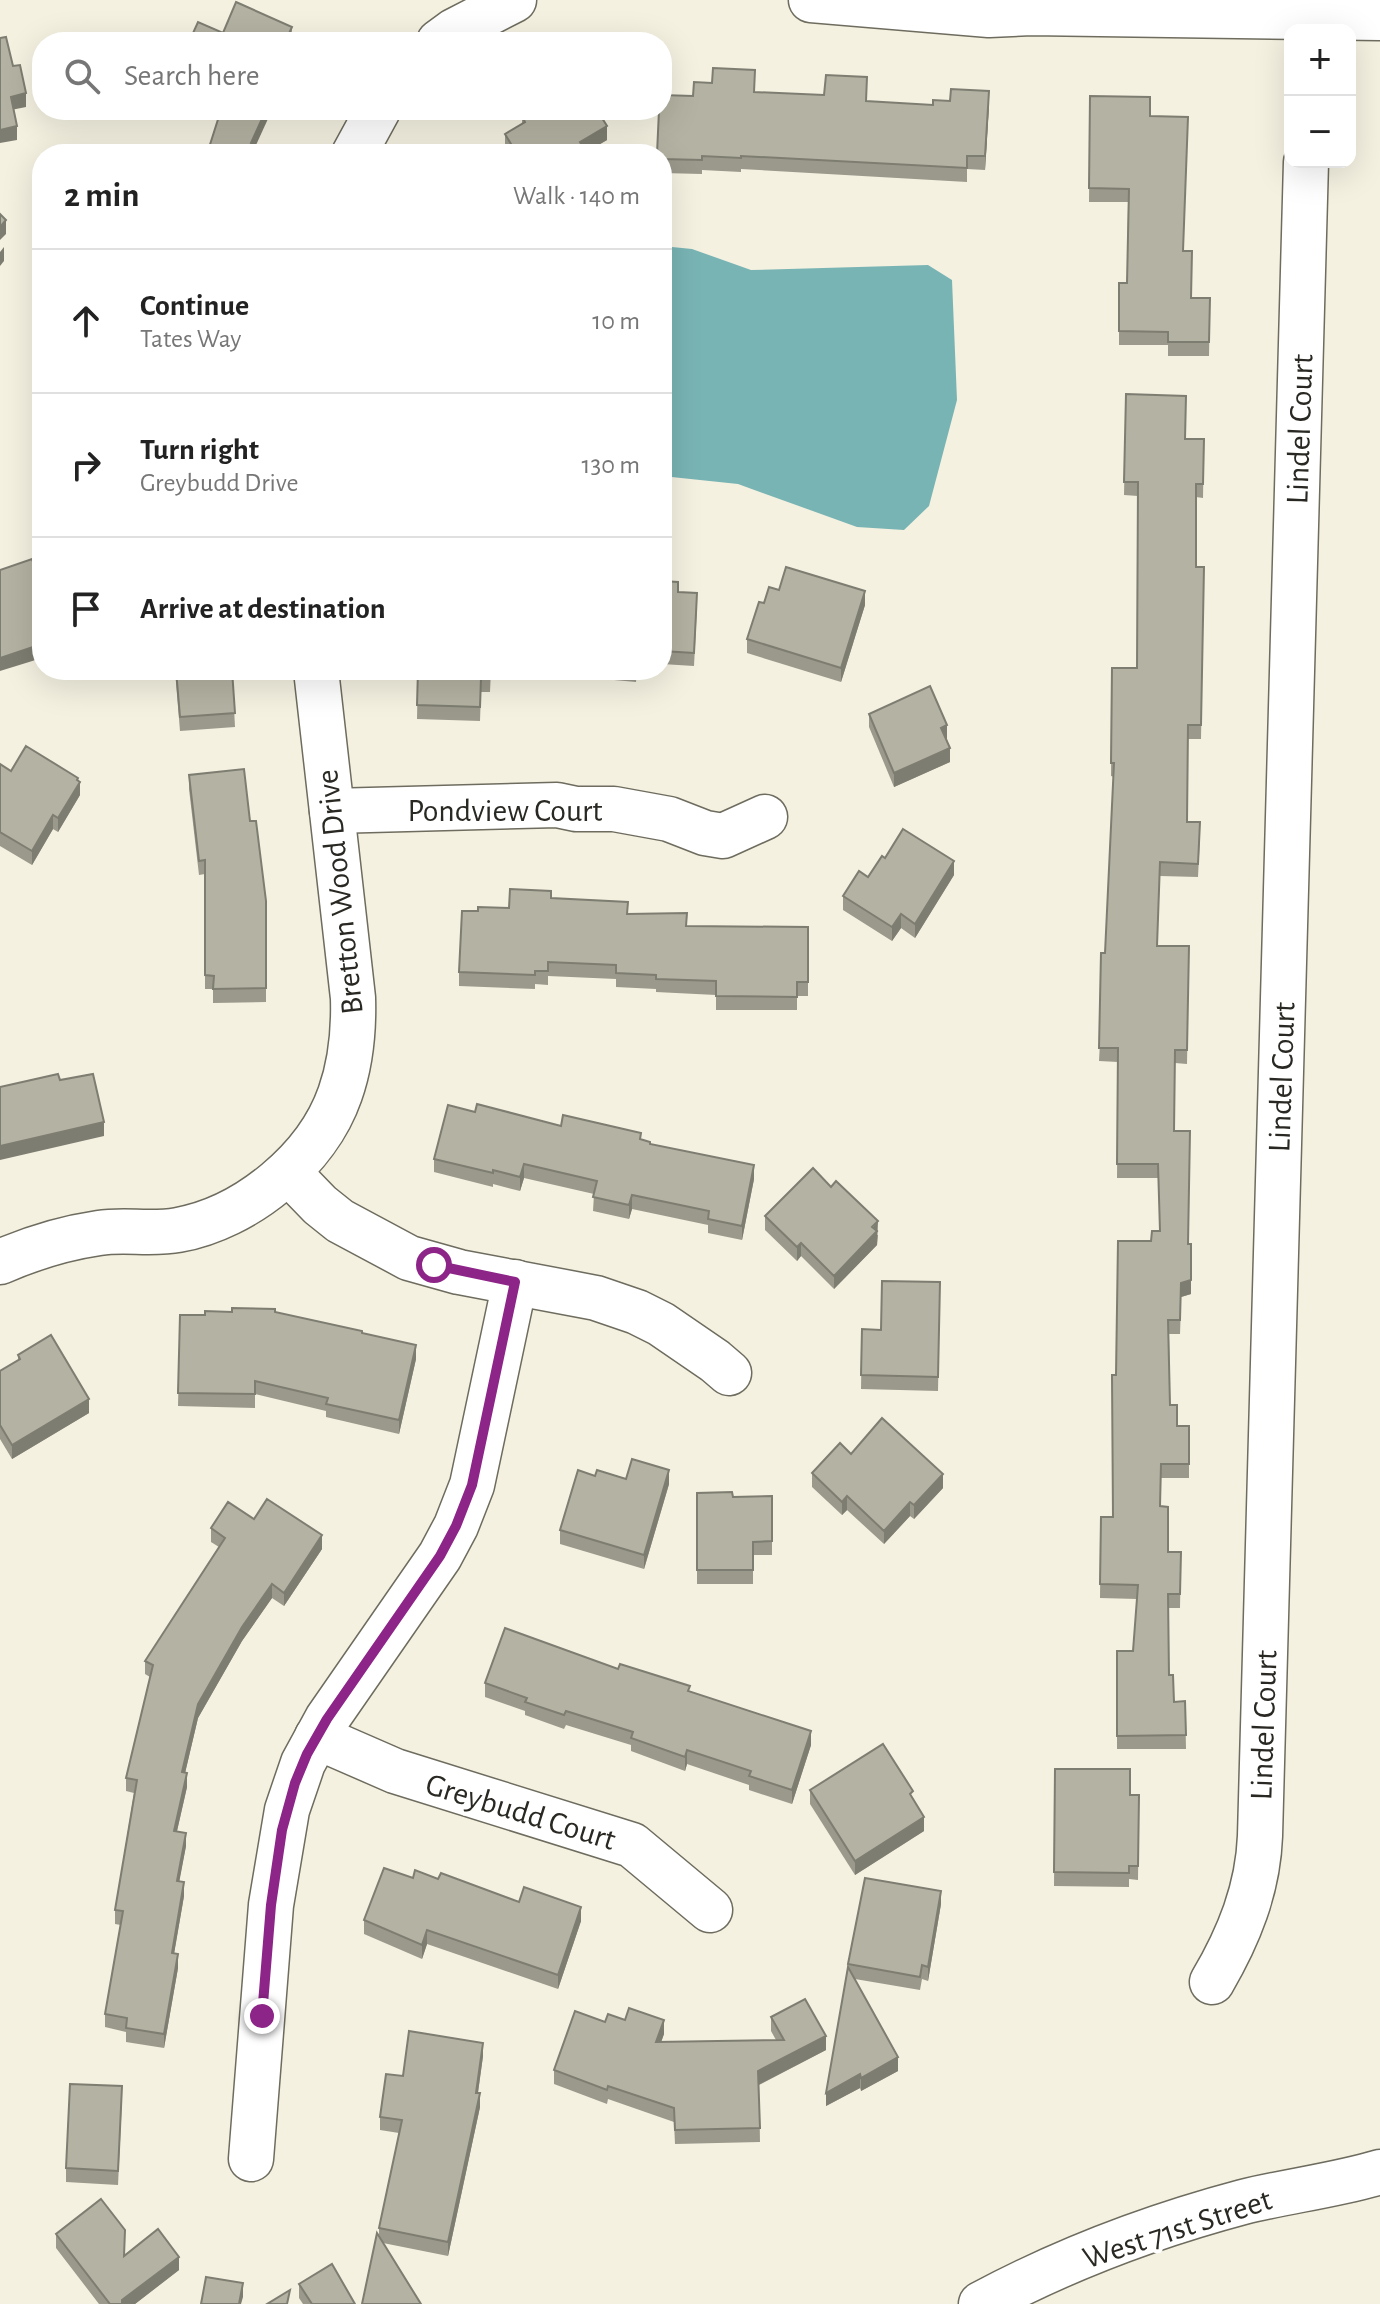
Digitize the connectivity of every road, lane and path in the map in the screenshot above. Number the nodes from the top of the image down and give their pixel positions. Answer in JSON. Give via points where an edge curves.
{"nodes":[{"id":1,"x":514,"y":0,"type":"edge"},
{"id":2,"x":811,"y":0,"type":"edge"},
{"id":3,"x":1380,"y":18,"type":"edge"},
{"id":4,"x":1310,"y":24,"type":"edge"},
{"id":5,"x":453,"y":32,"type":"edge"},
{"id":6,"x":373,"y":120,"type":"edge"},
{"id":7,"x":359,"y":144,"type":"edge"},
{"id":8,"x":1306,"y":168,"type":"edge"},
{"id":9,"x":317,"y":680,"type":"edge"},
{"id":10,"x":332,"y":811,"type":"junction"},
{"id":11,"x":765,"y":817,"type":"dead end"},
{"id":12,"x":288,"y":1172,"type":"junction"},
{"id":13,"x":0,"y":1262,"type":"edge"},
{"id":14,"x":515,"y":1282,"type":"junction"},
{"id":15,"x":729,"y":1373,"type":"dead end"},
{"id":16,"x":317,"y":1737,"type":"junction"},
{"id":17,"x":710,"y":1910,"type":"dead end"},
{"id":18,"x":1212,"y":1982,"type":"dead end"},
{"id":19,"x":251,"y":2159,"type":"dead end"},
{"id":20,"x":1380,"y":2172,"type":"edge"},
{"id":21,"x":981,"y":2304,"type":"edge"}],
"edges":[{"from":1,"to":5,"type":"street"},
{"from":2,"to":4,"type":"street","via":[[989,15]]},
{"from":3,"to":4,"type":"street"},
{"from":6,"to":7,"type":"street"},
{"from":8,"to":18,"type":"street","name":"Lindel Court","via":[[1260,1836],[1247,1909]]},
{"from":9,"to":10,"type":"street","name":"Bretton Wood Drive"},
{"from":10,"to":11,"type":"street","name":"Pondview Court","via":[[557,805],[669,819],[723,836]]},
{"from":10,"to":12,"type":"street","name":"Bretton Wood Drive","via":[[353,998],[352,1043],[335,1105]]},
{"from":12,"to":13,"type":"street","name":"Bretton Wood Drive","via":[[207,1223],[175,1231],[75,1237]]},
{"from":12,"to":14,"type":"street","via":[[340,1221],[409,1258]]},
{"from":14,"to":15,"type":"street","via":[[637,1312]]},
{"from":14,"to":16,"type":"street","via":[[461,1516],[440,1556]]},
{"from":16,"to":17,"type":"street","name":"Greybudd Court","via":[[414,1777],[632,1845]]},
{"from":16,"to":19,"type":"street","via":[[295,1783],[282,1830],[268,1931]]},
{"from":20,"to":21,"type":"street","name":"West 71st Street","via":[[1241,2203],[1120,2241]]}]}
